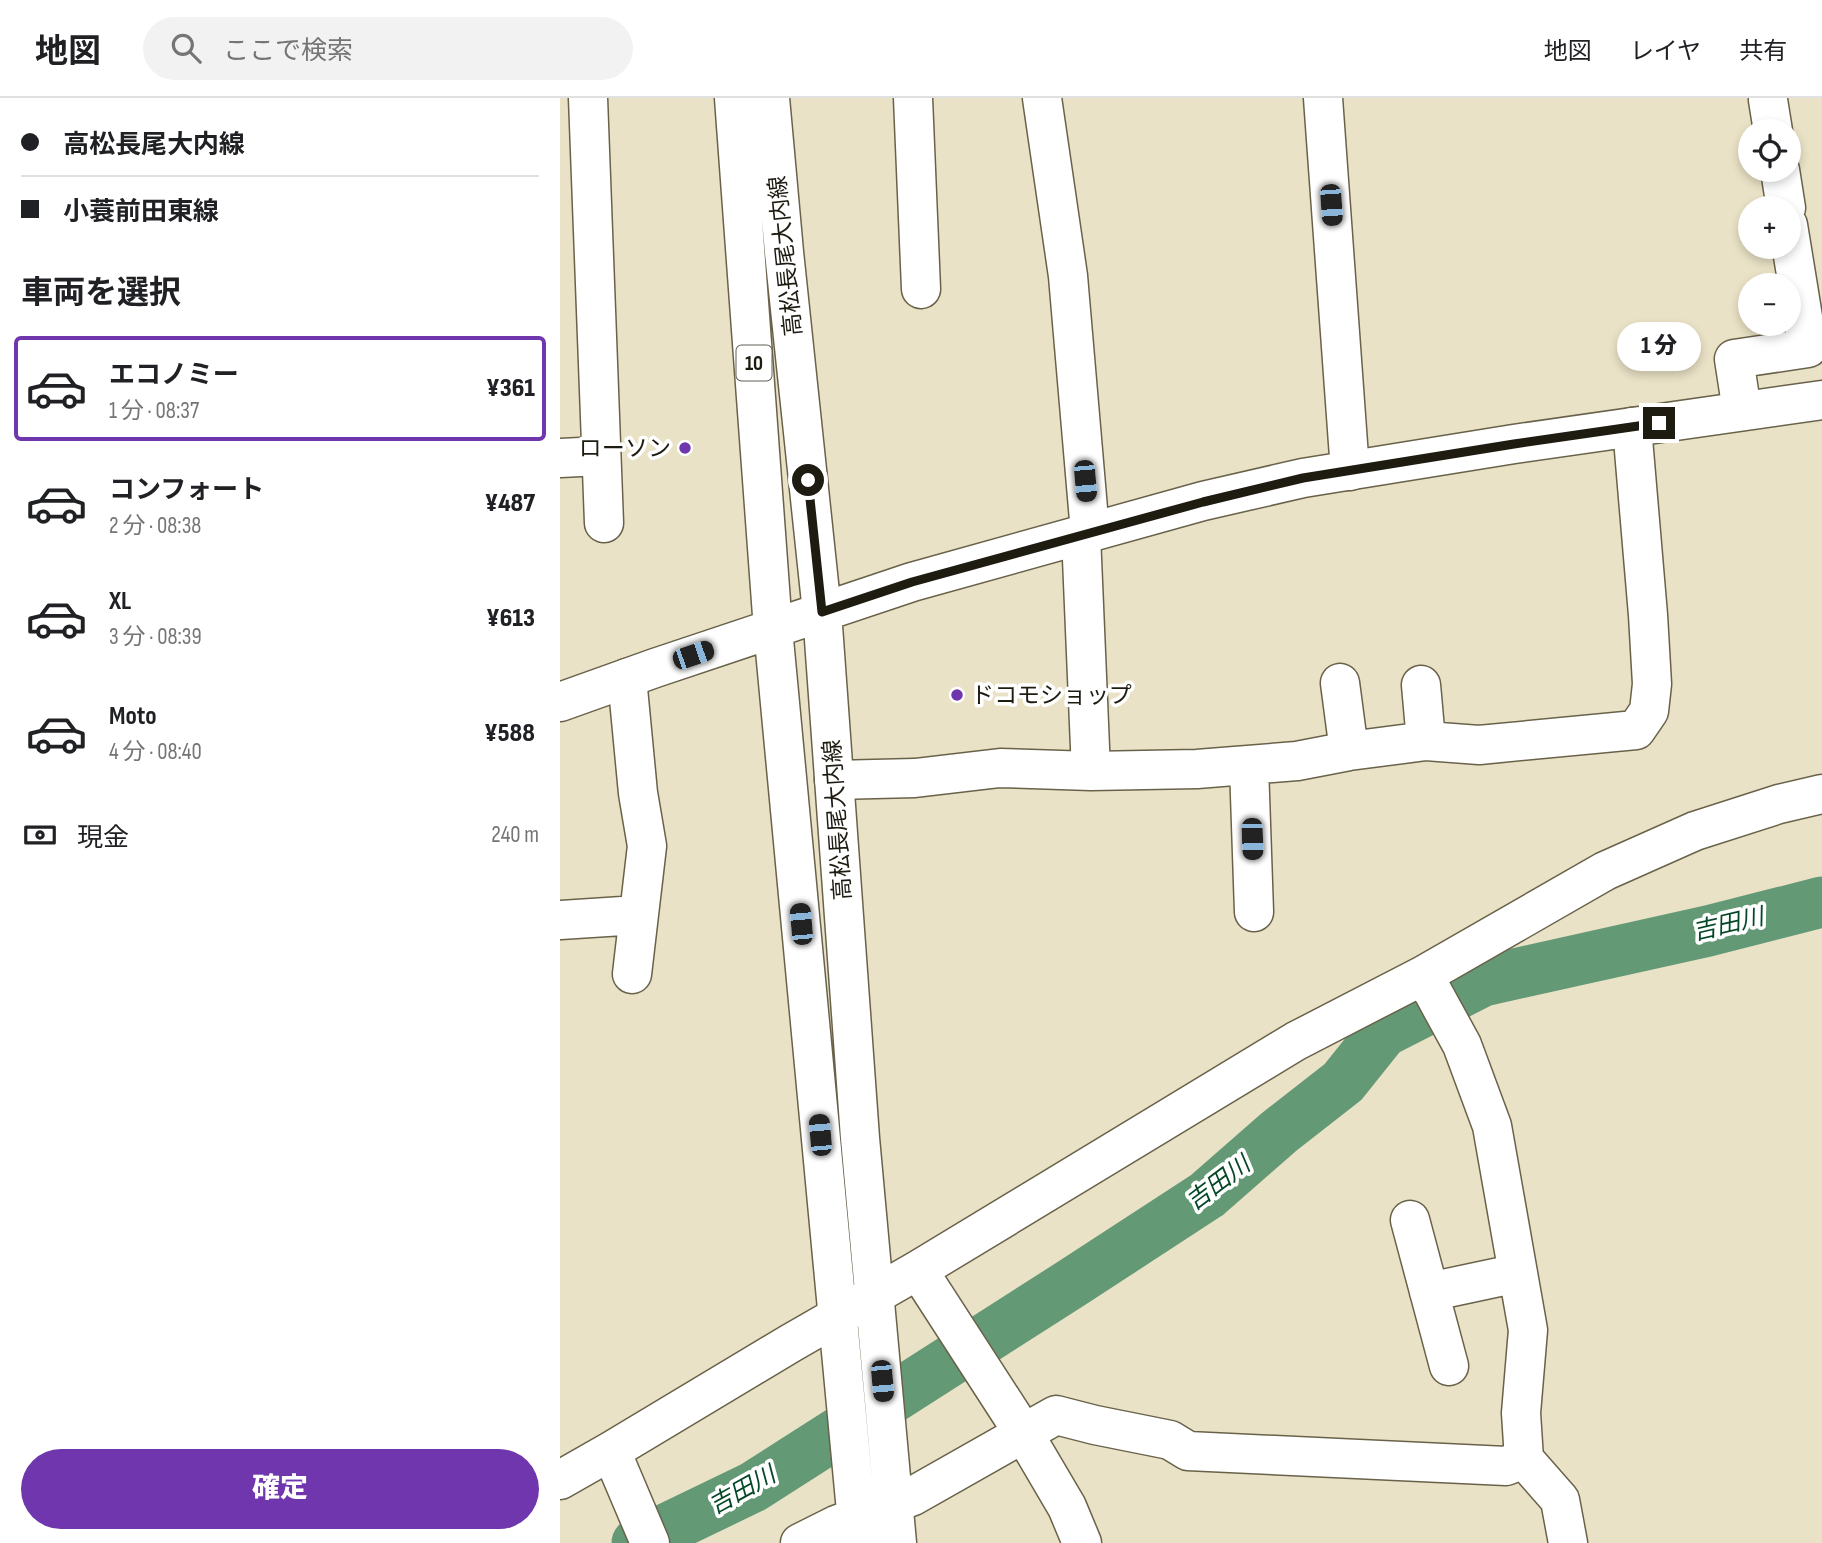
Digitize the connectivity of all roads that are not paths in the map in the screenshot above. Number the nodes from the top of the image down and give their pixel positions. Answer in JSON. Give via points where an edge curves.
{"nodes":[{"id":1,"x":589,"y":98,"type":"edge"},
{"id":2,"x":734,"y":98,"type":"edge"},
{"id":3,"x":770,"y":98,"type":"edge"},
{"id":4,"x":913,"y":98,"type":"edge"},
{"id":5,"x":1042,"y":98,"type":"edge"},
{"id":6,"x":1323,"y":98,"type":"edge"},
{"id":7,"x":1794,"y":259,"type":"edge"},
{"id":8,"x":920,"y":289,"type":"dead end"},
{"id":9,"x":1822,"y":400,"type":"edge"},
{"id":10,"x":1742,"y":411,"type":"junction"},
{"id":11,"x":1632,"y":427,"type":"junction"},
{"id":12,"x":601,"y":456,"type":"junction"},
{"id":13,"x":560,"y":458,"type":"edge"},
{"id":14,"x":1350,"y":471,"type":"junction"},
{"id":15,"x":604,"y":523,"type":"dead end"},
{"id":16,"x":1085,"y":534,"type":"junction"},
{"id":17,"x":822,"y":612,"type":"junction"},
{"id":18,"x":773,"y":629,"type":"junction"},
{"id":19,"x":627,"y":678,"type":"junction"},
{"id":20,"x":1340,"y":683,"type":"dead end"},
{"id":21,"x":1421,"y":685,"type":"dead end"},
{"id":22,"x":560,"y":702,"type":"edge"},
{"id":23,"x":1426,"y":741,"type":"junction"},
{"id":24,"x":1349,"y":751,"type":"junction"},
{"id":25,"x":1249,"y":766,"type":"junction"},
{"id":26,"x":1091,"y":771,"type":"junction"},
{"id":27,"x":834,"y":780,"type":"junction"},
{"id":28,"x":1822,"y":793,"type":"edge"},
{"id":29,"x":1254,"y":912,"type":"dead end"},
{"id":30,"x":638,"y":915,"type":"junction"},
{"id":31,"x":560,"y":920,"type":"edge"},
{"id":32,"x":560,"y":940,"type":"edge"},
{"id":33,"x":560,"y":950,"type":"edge"},
{"id":34,"x":632,"y":974,"type":"dead end"},
{"id":35,"x":1428,"y":984,"type":"junction"},
{"id":36,"x":1410,"y":1220,"type":"dead end"},
{"id":37,"x":1518,"y":1273,"type":"junction"},
{"id":38,"x":926,"y":1282,"type":"junction"},
{"id":39,"x":1429,"y":1292,"type":"junction"},
{"id":40,"x":875,"y":1307,"type":"junction"},
{"id":41,"x":838,"y":1328,"type":"junction"},
{"id":42,"x":1448,"y":1366,"type":"dead end"},
{"id":43,"x":1016,"y":1421,"type":"junction"},
{"id":44,"x":611,"y":1451,"type":"junction"},
{"id":45,"x":1524,"y":1459,"type":"junction"},
{"id":46,"x":560,"y":1479,"type":"edge"},
{"id":47,"x":892,"y":1491,"type":"junction"},
{"id":48,"x":857,"y":1520,"type":"edge"},
{"id":49,"x":642,"y":1526,"type":"edge"},
{"id":50,"x":800,"y":1543,"type":"edge"},
{"id":51,"x":897,"y":1543,"type":"edge"},
{"id":52,"x":1082,"y":1543,"type":"edge"},
{"id":53,"x":1568,"y":1543,"type":"edge"}],
"edges":[{"from":1,"to":12,"type":"street"},
{"from":2,"to":18,"type":"street","name":"高松長尾大内線","number":"10"},
{"from":3,"to":17,"type":"street","name":"高松長尾大内線","number":"10"},
{"from":4,"to":8,"type":"street"},
{"from":5,"to":16,"type":"street","via":[[1068,276]]},
{"from":6,"to":14,"type":"street"},
{"from":7,"to":10,"type":"street","via":[[1808,348],[1734,359]]},
{"from":9,"to":10,"type":"street"},
{"from":10,"to":11,"type":"street"},
{"from":11,"to":14,"type":"street"},
{"from":11,"to":23,"type":"street","via":[[1648,615],[1649,711],[1636,730],[1479,744]]},
{"from":12,"to":13,"type":"street"},
{"from":12,"to":15,"type":"street"},
{"from":14,"to":16,"type":"street","via":[[1303,478]]},
{"from":16,"to":17,"type":"street"},
{"from":16,"to":26,"type":"street"},
{"from":17,"to":18,"type":"street"},
{"from":17,"to":27,"type":"street","name":"高松長尾大内線","number":"10"},
{"from":18,"to":19,"type":"street"},
{"from":18,"to":41,"type":"street","name":"高松長尾大内線","number":"10"},
{"from":19,"to":22,"type":"street"},
{"from":19,"to":30,"type":"street","via":[[647,846]]},
{"from":20,"to":24,"type":"street"},
{"from":21,"to":23,"type":"street"},
{"from":23,"to":24,"type":"street"},
{"from":24,"to":25,"type":"street"},
{"from":25,"to":26,"type":"street"},
{"from":25,"to":29,"type":"street"},
{"from":26,"to":27,"type":"street","via":[[1000,768],[915,778]]},
{"from":27,"to":40,"type":"street","name":"高松長尾大内線","number":"10"},
{"from":28,"to":35,"type":"street","via":[[1696,831],[1605,871]]},
{"from":30,"to":31,"type":"street"},
{"from":30,"to":34,"type":"street"},
{"from":32,"to":33,"type":"street"},
{"from":35,"to":37,"type":"street","via":[[1462,1045],[1492,1126]]},
{"from":35,"to":38,"type":"street","via":[[1296,1041]]},
{"from":36,"to":39,"type":"street"},
{"from":37,"to":39,"type":"street"},
{"from":37,"to":45,"type":"street","via":[[1528,1329],[1521,1413]]},
{"from":38,"to":40,"type":"street"},
{"from":38,"to":43,"type":"street"},
{"from":39,"to":42,"type":"street"},
{"from":40,"to":41,"type":"street"},
{"from":40,"to":47,"type":"street","name":"高松長尾大内線","number":"10"},
{"from":41,"to":44,"type":"street","via":[[737,1375]]},
{"from":41,"to":48,"type":"street","name":"高松長尾大内線","number":"10"},
{"from":43,"to":45,"type":"street","via":[[1056,1415],[1170,1440],[1188,1451],[1506,1466]]},
{"from":43,"to":47,"type":"street","via":[[913,1496]]},
{"from":43,"to":52,"type":"street","via":[[1067,1507]]},
{"from":44,"to":46,"type":"street"},
{"from":44,"to":49,"type":"street"},
{"from":45,"to":53,"type":"street","via":[[1560,1500]]},
{"from":47,"to":48,"type":"street"},
{"from":47,"to":51,"type":"street","name":"高松長尾大内線","number":"10"},
{"from":48,"to":50,"type":"street"}]}
